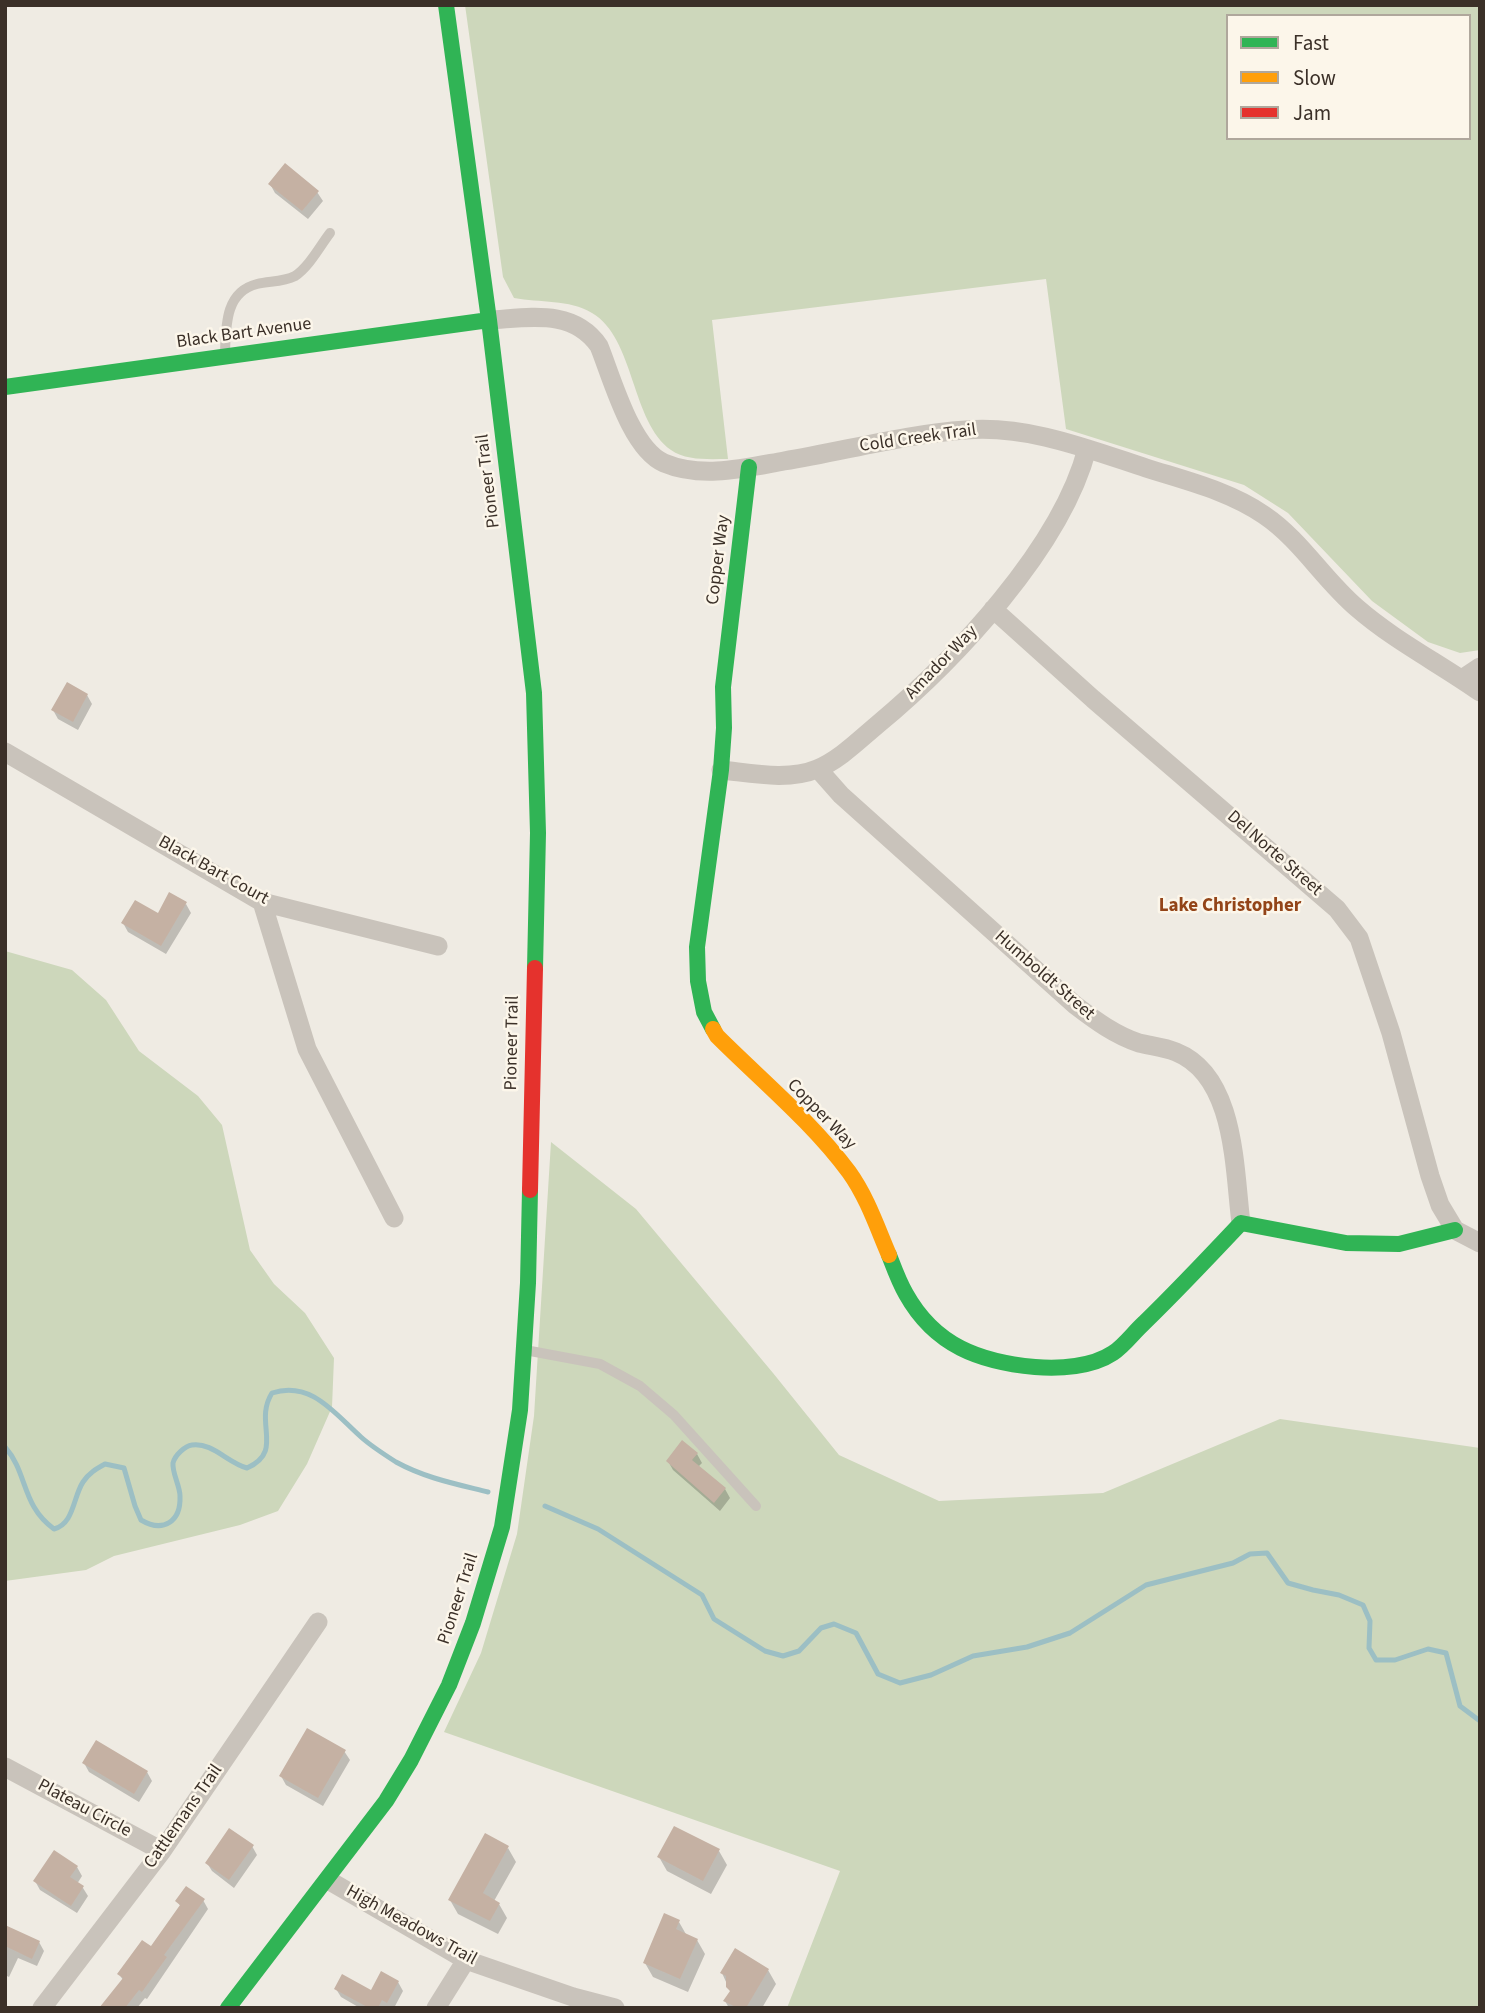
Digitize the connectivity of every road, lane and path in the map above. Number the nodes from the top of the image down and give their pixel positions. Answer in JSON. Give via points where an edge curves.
{"nodes":[{"id":1,"x":446,"y":5,"type":"edge"},
{"id":2,"x":330,"y":233,"type":"dead end"},
{"id":3,"x":489,"y":320,"type":"junction"},
{"id":4,"x":225,"y":356,"type":"junction"},
{"id":5,"x":5,"y":387,"type":"edge"},
{"id":6,"x":1087,"y":449,"type":"junction"},
{"id":7,"x":749,"y":467,"type":"junction"},
{"id":8,"x":993,"y":609,"type":"junction"},
{"id":9,"x":1480,"y":667,"type":"edge"},
{"id":10,"x":1462,"y":679,"type":"junction"},
{"id":11,"x":1480,"y":692,"type":"edge"},
{"id":12,"x":5,"y":752,"type":"edge"},
{"id":13,"x":818,"y":769,"type":"junction"},
{"id":14,"x":721,"y":770,"type":"junction"},
{"id":15,"x":262,"y":902,"type":"junction"},
{"id":16,"x":438,"y":946,"type":"dead end"},
{"id":17,"x":394,"y":1217,"type":"dead end"},
{"id":18,"x":1241,"y":1223,"type":"junction"},
{"id":19,"x":1455,"y":1230,"type":"junction"},
{"id":20,"x":1480,"y":1242,"type":"edge"},
{"id":21,"x":525,"y":1350,"type":"junction"},
{"id":22,"x":756,"y":1506,"type":"dead end"},
{"id":23,"x":318,"y":1622,"type":"dead end"},
{"id":24,"x":5,"y":1767,"type":"edge"},
{"id":25,"x":162,"y":1851,"type":"junction"},
{"id":26,"x":328,"y":1880,"type":"junction"},
{"id":27,"x":466,"y":1960,"type":"junction"},
{"id":28,"x":42,"y":2008,"type":"edge"},
{"id":29,"x":228,"y":2008,"type":"edge"},
{"id":30,"x":436,"y":2008,"type":"edge"},
{"id":31,"x":615,"y":2008,"type":"edge"}],
"edges":[{"from":1,"to":3,"type":"main road","name":"Pioneer Trail"},
{"from":2,"to":4,"type":"lane","via":[[298,274],[254,285],[235,296],[226,320]]},
{"from":3,"to":4,"type":"main road","name":"Black Bart Avenue"},
{"from":3,"to":7,"type":"street","name":"Cold Creek Trail","via":[[562,318],[591,334],[636,437],[662,463],[703,472]]},
{"from":3,"to":21,"type":"main road","name":"Pioneer Trail","via":[[528,634],[538,771]]},
{"from":4,"to":5,"type":"main road","name":"Black Bart Avenue"},
{"from":6,"to":7,"type":"street","name":"Cold Creek Trail","via":[[1032,433],[967,429]]},
{"from":6,"to":8,"type":"street","name":"Amador Way","via":[[1078,479],[1052,529]]},
{"from":6,"to":10,"type":"street","name":"Cold Creek Trail","via":[[1236,498],[1265,515],[1296,539],[1355,607],[1418,654]]},
{"from":7,"to":14,"type":"main road","name":"Copper Way","via":[[723,687]]},
{"from":8,"to":13,"type":"street","name":"Amador Way","via":[[899,706]]},
{"from":8,"to":19,"type":"street","name":"Del Norte Street","via":[[1304,878],[1352,928],[1387,1022],[1430,1177]]},
{"from":9,"to":10,"type":"street"},
{"from":10,"to":11,"type":"street","name":"Cold Creek Trail"},
{"from":12,"to":15,"type":"street","name":"Black Bart Court"},
{"from":13,"to":14,"type":"street","name":"Amador Way","via":[[801,774]]},
{"from":13,"to":18,"type":"street","name":"Humboldt Street","via":[[841,795],[1075,1005],[1111,1032],[1177,1052],[1200,1067],[1227,1115]]},
{"from":14,"to":18,"type":"main road","name":"Copper Way","via":[[697,947],[704,1012],[717,1036],[850,1174],[906,1295],[930,1326],[955,1346],[983,1359],[1046,1368],[1081,1365],[1113,1353]]},
{"from":15,"to":16,"type":"street","name":"Black Bart Court"},
{"from":15,"to":17,"type":"street","via":[[307,1049]]},
{"from":18,"to":19,"type":"main road","via":[[1346,1242],[1399,1244]]},
{"from":19,"to":20,"type":"street"},
{"from":21,"to":22,"type":"lane","via":[[600,1364],[640,1386],[674,1415]]},
{"from":21,"to":26,"type":"main road","name":"Pioneer Trail","via":[[502,1527],[473,1623],[449,1685],[411,1760]]},
{"from":23,"to":25,"type":"street","name":"Cattlemans Trail"},
{"from":24,"to":25,"type":"street","name":"Plateau Circle"},
{"from":25,"to":28,"type":"street","name":"Cattlemans Trail"},
{"from":26,"to":27,"type":"street","name":"High Meadows Trail"},
{"from":26,"to":29,"type":"main road","name":"Pioneer Trail"},
{"from":27,"to":30,"type":"street"},
{"from":27,"to":31,"type":"street","name":"High Meadows Trail"}]}
